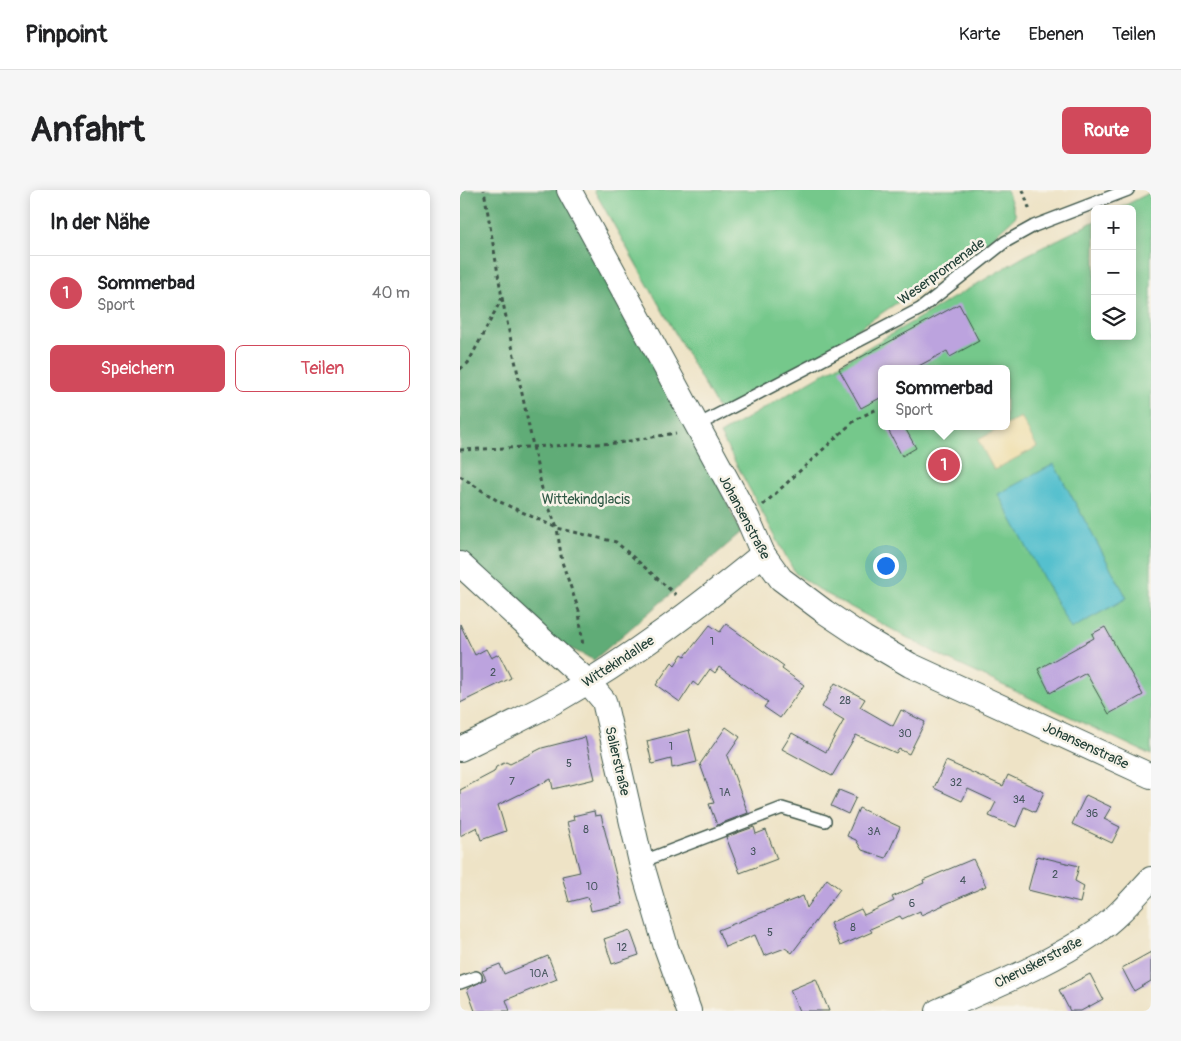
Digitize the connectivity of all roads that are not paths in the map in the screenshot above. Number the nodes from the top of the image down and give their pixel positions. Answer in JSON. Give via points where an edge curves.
{"nodes":[{"id":1,"x":569,"y":190,"type":"edge"},
{"id":2,"x":1128,"y":190,"type":"edge"},
{"id":3,"x":696,"y":426,"type":"junction"},
{"id":4,"x":763,"y":554,"type":"junction"},
{"id":5,"x":460,"y":564,"type":"edge"},
{"id":6,"x":588,"y":682,"type":"junction"},
{"id":7,"x":460,"y":749,"type":"edge"},
{"id":8,"x":1151,"y":776,"type":"edge"},
{"id":9,"x":825,"y":821,"type":"dead end"},
{"id":10,"x":641,"y":862,"type":"junction"},
{"id":11,"x":1151,"y":879,"type":"edge"},
{"id":12,"x":476,"y":977,"type":"dead end"},
{"id":13,"x":460,"y":984,"type":"edge"},
{"id":14,"x":689,"y":1011,"type":"edge"},
{"id":15,"x":938,"y":1011,"type":"edge"}],
"edges":[{"from":1,"to":3,"type":"street","name":"Johansenstraße"},
{"from":2,"to":3,"type":"lane","name":"Weserpromenade","via":[[1034,226],[1005,242],[920,309]]},
{"from":3,"to":4,"type":"street","name":"Johansenstraße","via":[[748,519]]},
{"from":4,"to":6,"type":"street","name":"Wittekindallee","via":[[694,610]]},
{"from":4,"to":8,"type":"street","name":"Johansenstraße","via":[[781,579],[825,612],[910,665]]},
{"from":5,"to":6,"type":"street","name":"Salierstraße"},
{"from":6,"to":7,"type":"street","name":"Wittekindallee"},
{"from":6,"to":10,"type":"street","name":"Salierstraße","via":[[604,701]]},
{"from":9,"to":10,"type":"lane","via":[[782,808]]},
{"from":10,"to":14,"type":"street","name":"Salierstraße"},
{"from":11,"to":15,"type":"street","name":"Cheruskerstraße","via":[[1098,932],[1059,955]]},
{"from":12,"to":13,"type":"lane"}]}
